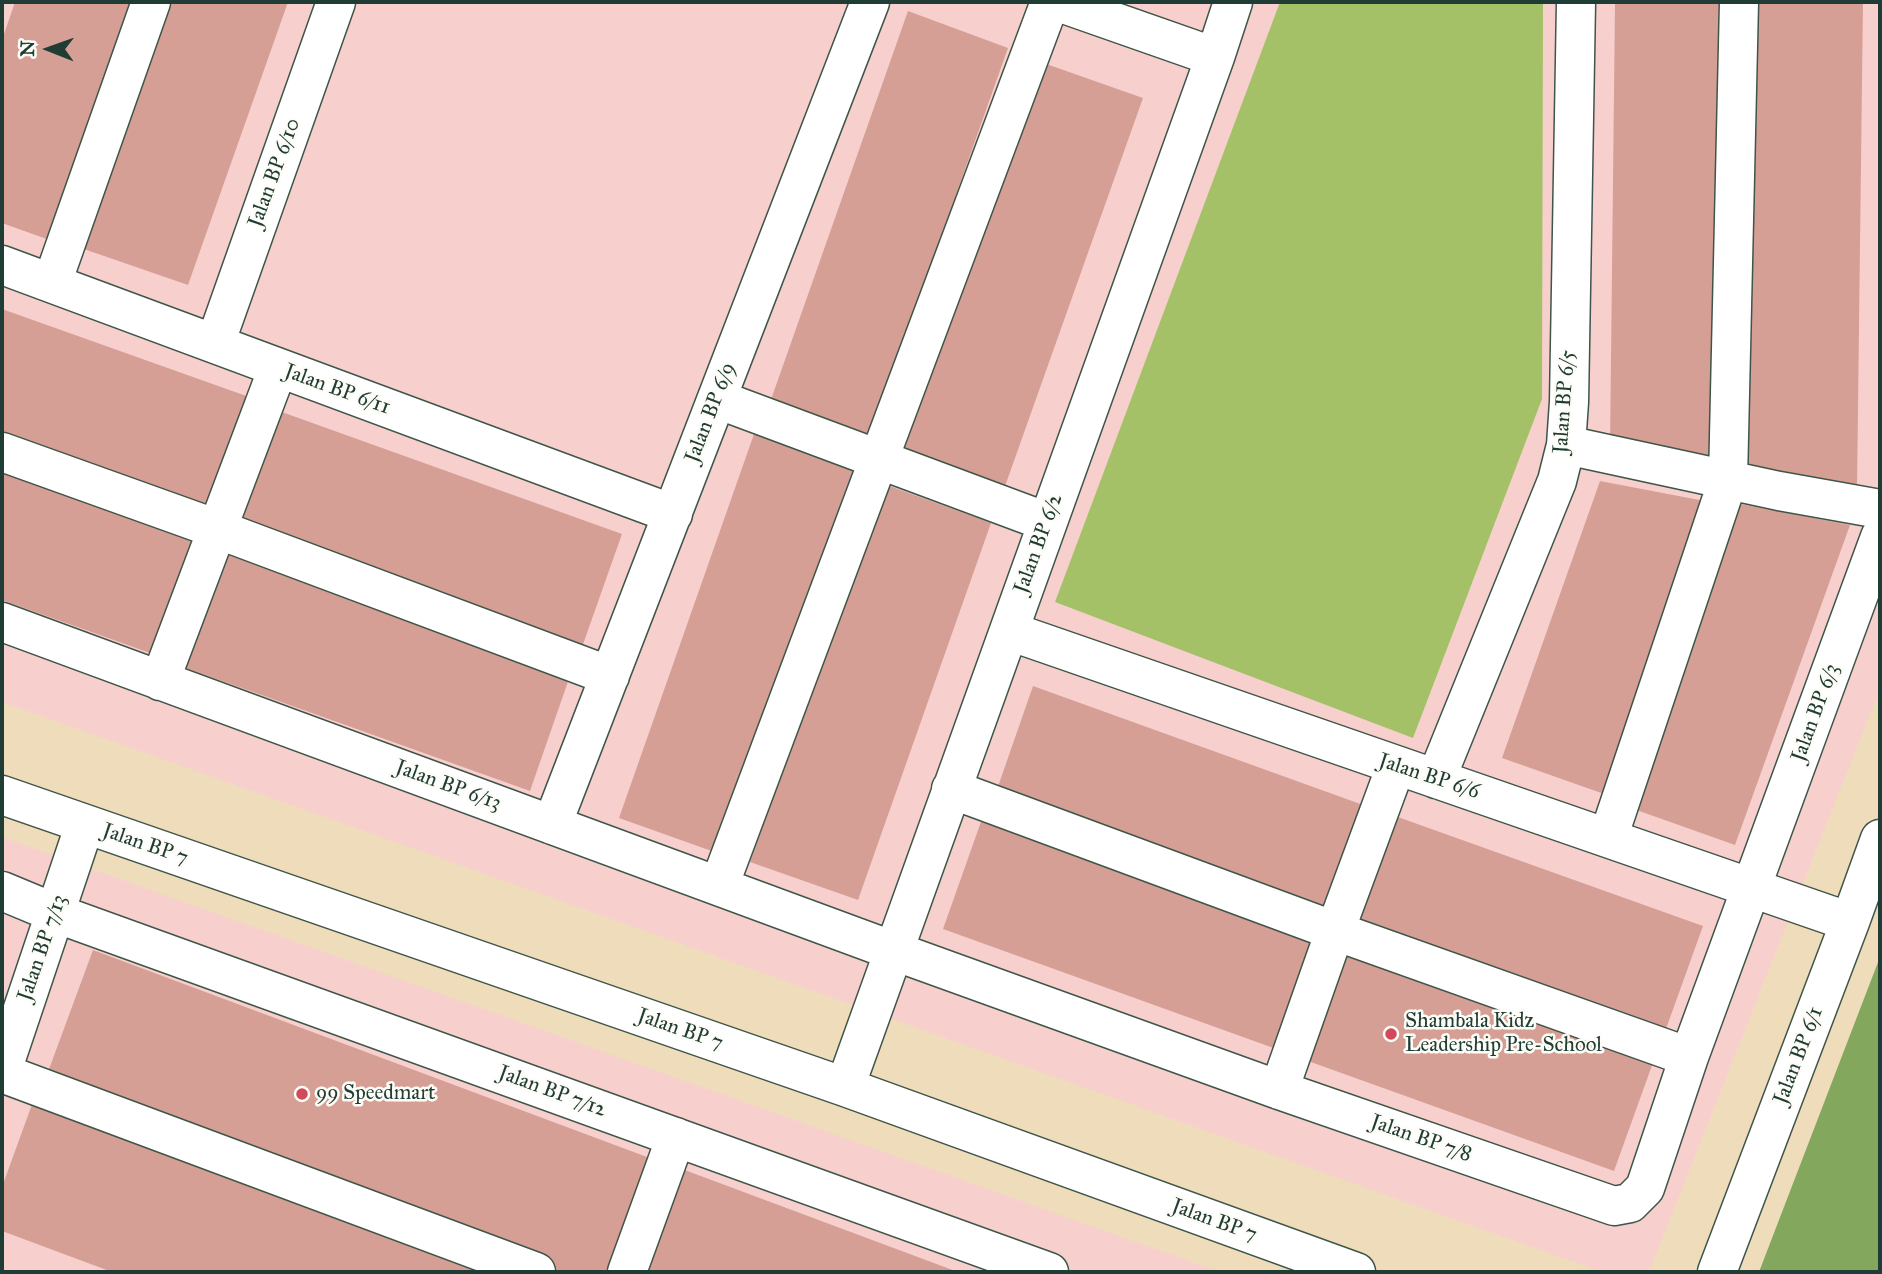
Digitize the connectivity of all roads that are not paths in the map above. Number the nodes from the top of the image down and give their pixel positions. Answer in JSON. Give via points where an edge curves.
{"nodes":[{"id":1,"x":151,"y":2,"type":"edge"},
{"id":2,"x":336,"y":2,"type":"edge"},
{"id":3,"x":870,"y":2,"type":"edge"},
{"id":4,"x":1050,"y":2,"type":"edge"},
{"id":5,"x":1058,"y":2,"type":"edge"},
{"id":6,"x":1233,"y":2,"type":"edge"},
{"id":7,"x":1576,"y":2,"type":"edge"},
{"id":8,"x":1739,"y":2,"type":"edge"},
{"id":9,"x":1215,"y":57,"type":"junction"},
{"id":10,"x":2,"y":265,"type":"edge"},
{"id":11,"x":52,"y":284,"type":"junction"},
{"id":12,"x":215,"y":344,"type":"junction"},
{"id":13,"x":278,"y":368,"type":"junction"},
{"id":14,"x":717,"y":399,"type":"junction"},
{"id":15,"x":1566,"y":445,"type":"junction"},
{"id":16,"x":2,"y":452,"type":"edge"},
{"id":17,"x":878,"y":459,"type":"junction"},
{"id":18,"x":1728,"y":480,"type":"junction"},
{"id":19,"x":1880,"y":509,"type":"edge"},
{"id":20,"x":673,"y":514,"type":"junction"},
{"id":21,"x":1047,"y":522,"type":"junction"},
{"id":22,"x":217,"y":529,"type":"junction"},
{"id":23,"x":1880,"y":537,"type":"edge"},
{"id":24,"x":2,"y":622,"type":"edge"},
{"id":25,"x":1009,"y":631,"type":"junction"},
{"id":26,"x":610,"y":676,"type":"junction"},
{"id":27,"x":160,"y":681,"type":"junction"},
{"id":28,"x":1396,"y":766,"type":"junction"},
{"id":29,"x":1436,"y":779,"type":"junction"},
{"id":30,"x":951,"y":789,"type":"junction"},
{"id":31,"x":2,"y":796,"type":"edge"},
{"id":32,"x":85,"y":824,"type":"junction"},
{"id":33,"x":552,"y":825,"type":"junction"},
{"id":34,"x":1608,"y":838,"type":"junction"},
{"id":35,"x":1880,"y":839,"type":"edge"},
{"id":36,"x":719,"y":886,"type":"junction"},
{"id":37,"x":1751,"y":888,"type":"junction"},
{"id":38,"x":2,"y":891,"type":"edge"},
{"id":39,"x":55,"y":913,"type":"junction"},
{"id":40,"x":1850,"y":922,"type":"junction"},
{"id":41,"x":1335,"y":932,"type":"junction"},
{"id":42,"x":894,"y":951,"type":"junction"},
{"id":43,"x":1689,"y":1057,"type":"junction"},
{"id":44,"x":2,"y":1072,"type":"edge"},
{"id":45,"x":845,"y":1087,"type":"junction"},
{"id":46,"x":1279,"y":1090,"type":"junction"},
{"id":47,"x":676,"y":1138,"type":"junction"},
{"id":48,"x":1301,"y":1263,"type":"edge"},
{"id":49,"x":536,"y":1272,"type":"edge"},
{"id":50,"x":627,"y":1272,"type":"edge"},
{"id":51,"x":1049,"y":1272,"type":"edge"},
{"id":52,"x":1356,"y":1272,"type":"edge"},
{"id":53,"x":1717,"y":1272,"type":"edge"}],
"edges":[{"from":1,"to":11,"type":"street"},
{"from":2,"to":12,"type":"street","name":"Jalan BP 6/10"},
{"from":3,"to":14,"type":"street","name":"Jalan BP 6/9"},
{"from":4,"to":17,"type":"street"},
{"from":5,"to":9,"type":"street"},
{"from":6,"to":9,"type":"street","name":"Jalan BP 6/2"},
{"from":7,"to":15,"type":"street","name":"Jalan BP 6/5"},
{"from":8,"to":18,"type":"street"},
{"from":9,"to":21,"type":"street","name":"Jalan BP 6/2"},
{"from":10,"to":11,"type":"street","name":"Jalan BP 6/11"},
{"from":11,"to":12,"type":"street","name":"Jalan BP 6/11"},
{"from":12,"to":13,"type":"street","name":"Jalan BP 6/11"},
{"from":13,"to":20,"type":"street","name":"Jalan BP 6/11"},
{"from":13,"to":22,"type":"street"},
{"from":14,"to":17,"type":"street"},
{"from":14,"to":20,"type":"street","name":"Jalan BP 6/9"},
{"from":15,"to":18,"type":"street"},
{"from":15,"to":29,"type":"street","name":"Jalan BP 6/5","via":[[1557,481]]},
{"from":16,"to":22,"type":"street"},
{"from":17,"to":21,"type":"street"},
{"from":17,"to":36,"type":"street"},
{"from":18,"to":19,"type":"street"},
{"from":18,"to":34,"type":"street"},
{"from":20,"to":26,"type":"street","name":"Jalan BP 6/9"},
{"from":21,"to":25,"type":"street","name":"Jalan BP 6/2"},
{"from":22,"to":26,"type":"street"},
{"from":22,"to":27,"type":"street"},
{"from":23,"to":37,"type":"street","name":"Jalan BP 6/3"},
{"from":24,"to":27,"type":"street","name":"Jalan BP 6/13"},
{"from":25,"to":28,"type":"street","name":"Jalan BP 6/6"},
{"from":25,"to":30,"type":"street","name":"Jalan BP 6/2"},
{"from":26,"to":33,"type":"street","name":"Jalan BP 6/9"},
{"from":27,"to":33,"type":"street","name":"Jalan BP 6/13"},
{"from":28,"to":29,"type":"street","name":"Jalan BP 6/6"},
{"from":28,"to":41,"type":"street"},
{"from":29,"to":34,"type":"street","name":"Jalan BP 6/6"},
{"from":30,"to":41,"type":"street"},
{"from":30,"to":42,"type":"street","name":"Jalan BP 6/2"},
{"from":31,"to":32,"type":"street","name":"Jalan BP 7"},
{"from":32,"to":39,"type":"street","name":"Jalan BP 7/13"},
{"from":32,"to":45,"type":"street","name":"Jalan BP 7"},
{"from":33,"to":36,"type":"street","name":"Jalan BP 6/13"},
{"from":34,"to":37,"type":"street","name":"Jalan BP 6/6"},
{"from":35,"to":40,"type":"street","name":"Jalan BP 6/1"},
{"from":36,"to":42,"type":"street","name":"Jalan BP 6/13"},
{"from":37,"to":40,"type":"street","name":"Jalan BP 6/6"},
{"from":37,"to":43,"type":"street","name":"Jalan BP 7/8"},
{"from":38,"to":39,"type":"street","name":"Jalan BP 7/12"},
{"from":39,"to":44,"type":"street","name":"Jalan BP 7/13"},
{"from":39,"to":47,"type":"street","name":"Jalan BP 7/12"},
{"from":40,"to":53,"type":"street","name":"Jalan BP 6/1"},
{"from":41,"to":43,"type":"street"},
{"from":41,"to":46,"type":"street"},
{"from":42,"to":45,"type":"street","name":"Jalan BP 6/2"},
{"from":42,"to":46,"type":"street","name":"Jalan BP 7/8"},
{"from":43,"to":46,"type":"street","name":"Jalan BP 7/8","via":[[1645,1188],[1630,1203],[1615,1206]]},
{"from":44,"to":49,"type":"street"},
{"from":45,"to":48,"type":"street","name":"Jalan BP 7"},
{"from":47,"to":50,"type":"street"},
{"from":47,"to":51,"type":"street","name":"Jalan BP 7/12"},
{"from":48,"to":52,"type":"street","name":"Jalan BP 7"}]}
